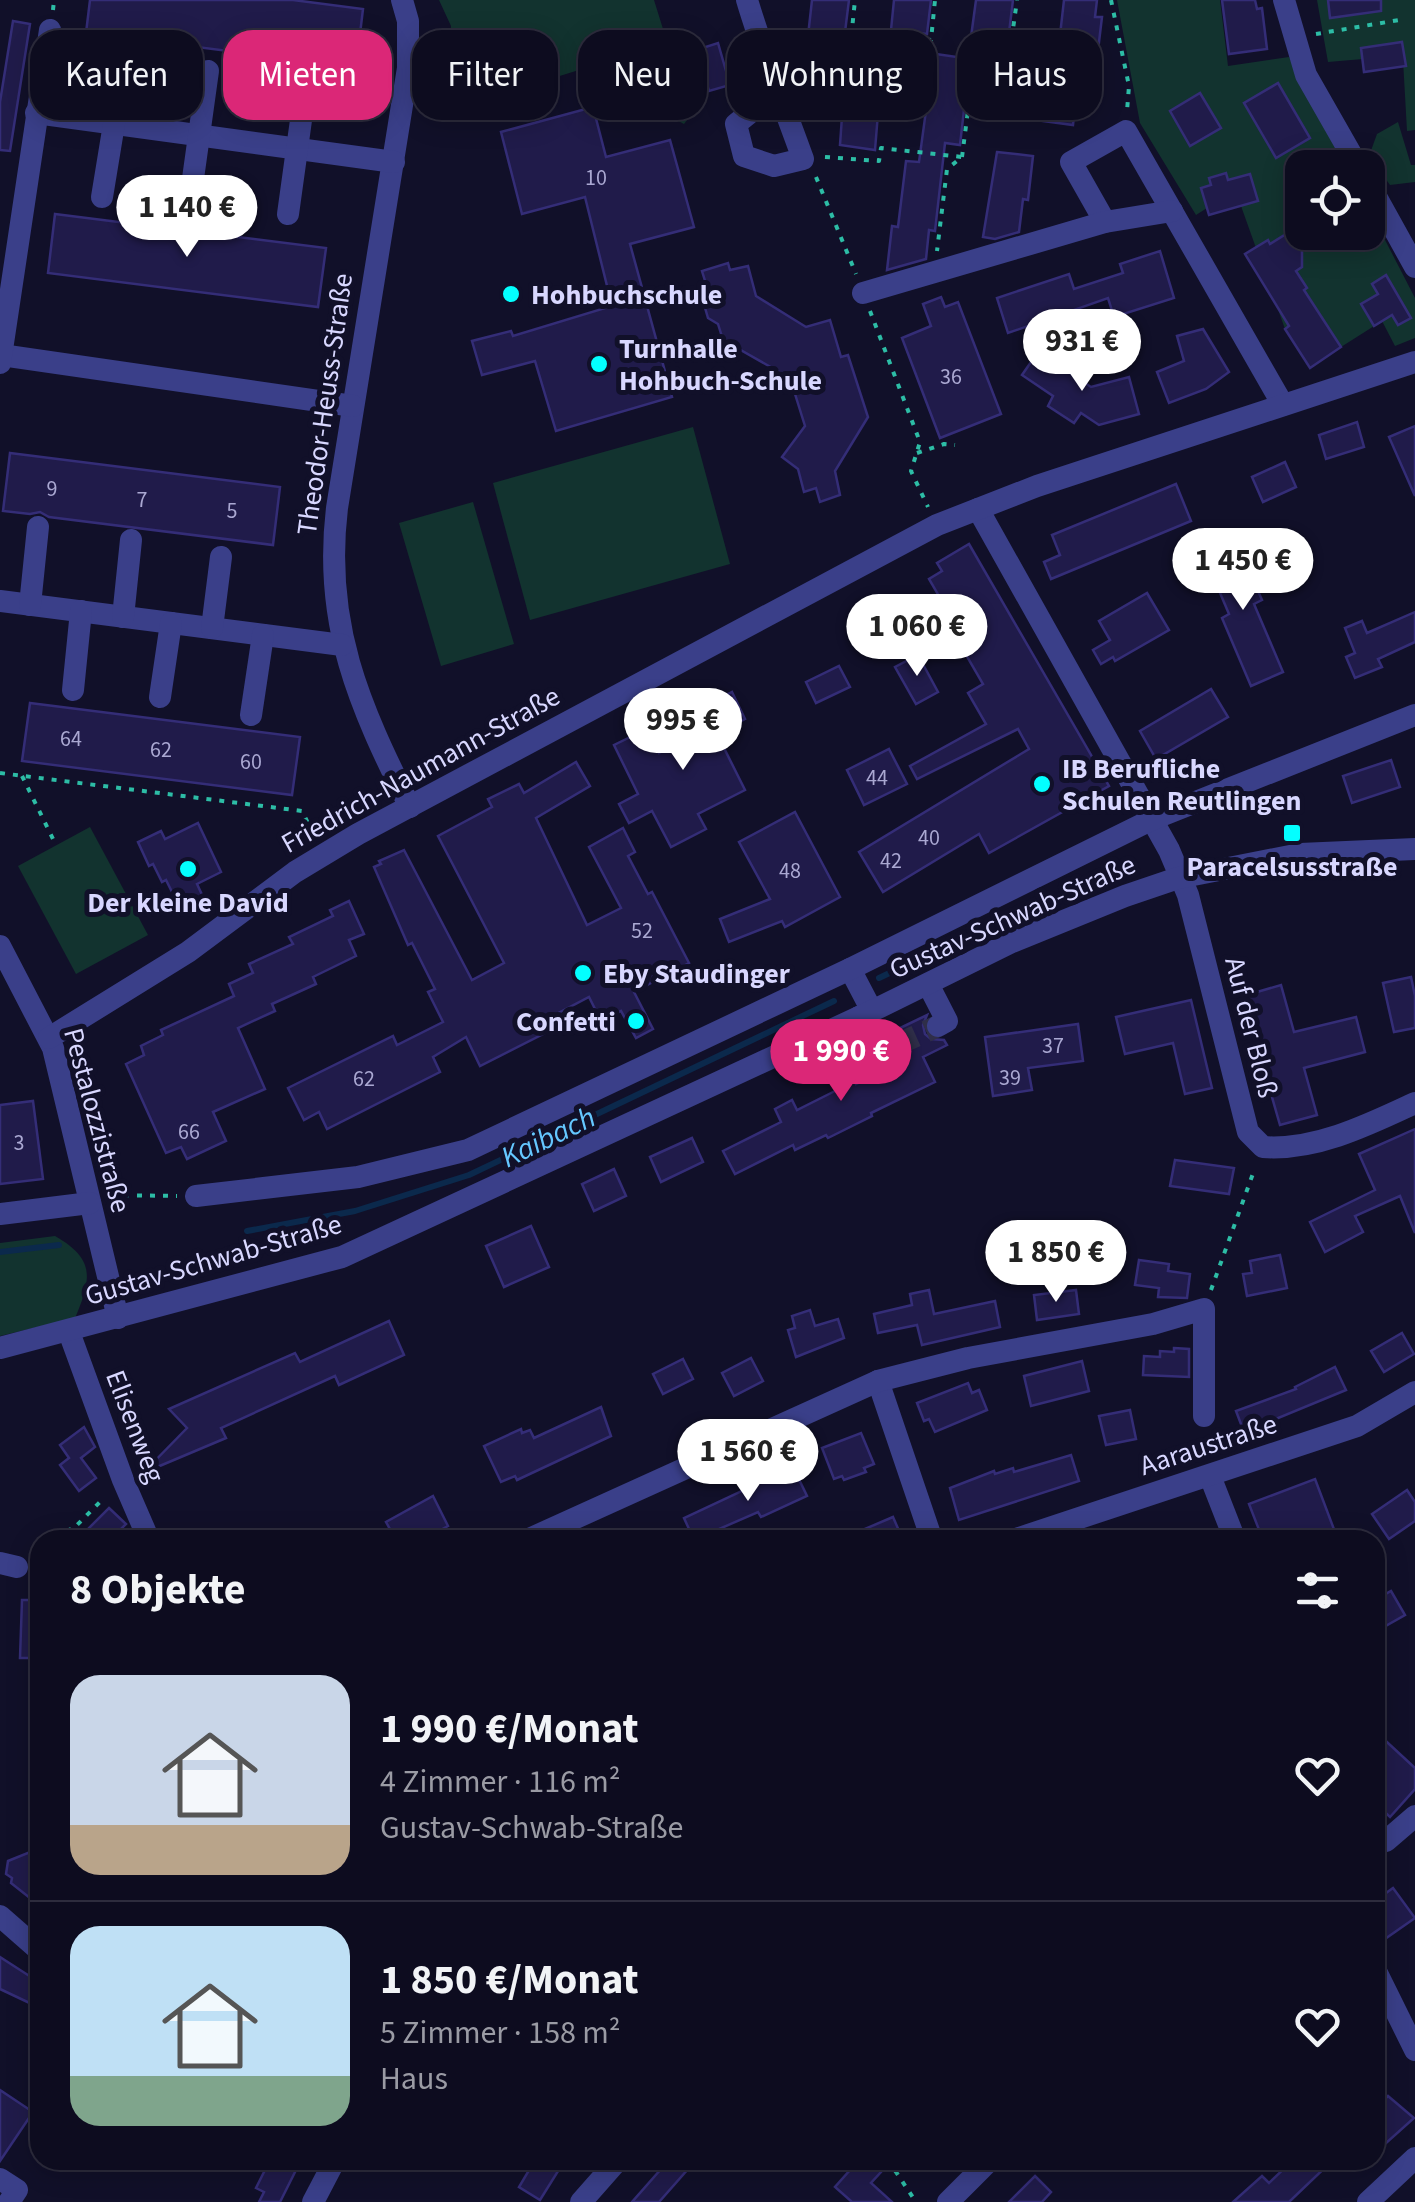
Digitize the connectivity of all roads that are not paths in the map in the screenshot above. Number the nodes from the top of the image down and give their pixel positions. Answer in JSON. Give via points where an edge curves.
{"nodes":[{"id":1,"x":402,"y":0,"type":"edge"},
{"id":2,"x":748,"y":0,"type":"edge"},
{"id":3,"x":1284,"y":0,"type":"edge"},
{"id":4,"x":756,"y":30,"type":"edge"},
{"id":5,"x":208,"y":71,"type":"dead end"},
{"id":6,"x":778,"y":90,"type":"joint"},
{"id":7,"x":35,"y":120,"type":"edge"},
{"id":8,"x":85,"y":120,"type":"edge"},
{"id":9,"x":114,"y":120,"type":"edge"},
{"id":10,"x":300,"y":120,"type":"edge"},
{"id":11,"x":113,"y":124,"type":"junction"},
{"id":12,"x":198,"y":135,"type":"junction"},
{"id":13,"x":296,"y":149,"type":"junction"},
{"id":14,"x":1348,"y":150,"type":"edge"},
{"id":15,"x":394,"y":162,"type":"junction"},
{"id":16,"x":102,"y":197,"type":"dead end"},
{"id":17,"x":190,"y":200,"type":"dead end"},
{"id":18,"x":1172,"y":211,"type":"junction"},
{"id":19,"x":1385,"y":212,"type":"edge"},
{"id":20,"x":288,"y":214,"type":"dead end"},
{"id":21,"x":1105,"y":222,"type":"junction"},
{"id":22,"x":1415,"y":266,"type":"edge"},
{"id":23,"x":863,"y":293,"type":"road end"},
{"id":24,"x":1,"y":355,"type":"edge"},
{"id":25,"x":0,"y":362,"type":"edge"},
{"id":26,"x":1415,"y":362,"type":"edge"},
{"id":27,"x":1282,"y":405,"type":"junction"},
{"id":28,"x":353,"y":406,"type":"junction"},
{"id":29,"x":978,"y":509,"type":"junction"},
{"id":30,"x":38,"y":527,"type":"dead end"},
{"id":31,"x":131,"y":540,"type":"dead end"},
{"id":32,"x":221,"y":557,"type":"dead end"},
{"id":33,"x":0,"y":601,"type":"edge"},
{"id":34,"x":30,"y":605,"type":"junction"},
{"id":35,"x":82,"y":611,"type":"junction"},
{"id":36,"x":122,"y":616,"type":"junction"},
{"id":37,"x":171,"y":623,"type":"junction"},
{"id":38,"x":212,"y":628,"type":"junction"},
{"id":39,"x":263,"y":635,"type":"junction"},
{"id":40,"x":342,"y":645,"type":"junction"},
{"id":41,"x":73,"y":690,"type":"dead end"},
{"id":42,"x":160,"y":696,"type":"dead end"},
{"id":43,"x":1415,"y":715,"type":"edge"},
{"id":44,"x":251,"y":716,"type":"dead end"},
{"id":45,"x":410,"y":806,"type":"junction"},
{"id":46,"x":1153,"y":819,"type":"junction"},
{"id":47,"x":1415,"y":848,"type":"edge"},
{"id":48,"x":1178,"y":878,"type":"junction"},
{"id":49,"x":0,"y":946,"type":"edge"},
{"id":50,"x":850,"y":969,"type":"junction"},
{"id":51,"x":928,"y":984,"type":"junction"},
{"id":52,"x":865,"y":1014,"type":"junction"},
{"id":53,"x":938,"y":1026,"type":"dead end"},
{"id":54,"x":49,"y":1038,"type":"junction"},
{"id":55,"x":896,"y":1045,"type":"dead end"},
{"id":56,"x":1415,"y":1103,"type":"edge"},
{"id":57,"x":196,"y":1196,"type":"road end"},
{"id":58,"x":89,"y":1199,"type":"junction"},
{"id":59,"x":0,"y":1214,"type":"edge"},
{"id":60,"x":118,"y":1318,"type":"junction"},
{"id":61,"x":69,"y":1332,"type":"junction"},
{"id":62,"x":0,"y":1348,"type":"edge"},
{"id":63,"x":878,"y":1381,"type":"junction"},
{"id":64,"x":1415,"y":1392,"type":"edge"},
{"id":65,"x":1204,"y":1416,"type":"dead end"},
{"id":66,"x":1210,"y":1476,"type":"junction"},
{"id":67,"x":144,"y":1530,"type":"edge"},
{"id":68,"x":549,"y":1530,"type":"edge"},
{"id":69,"x":929,"y":1530,"type":"edge"},
{"id":70,"x":1043,"y":1530,"type":"edge"},
{"id":71,"x":1232,"y":1530,"type":"edge"},
{"id":72,"x":1415,"y":1816,"type":"edge"},
{"id":73,"x":1385,"y":1841,"type":"edge"},
{"id":74,"x":0,"y":1916,"type":"edge"},
{"id":75,"x":30,"y":1942,"type":"edge"},
{"id":76,"x":1385,"y":1989,"type":"edge"},
{"id":77,"x":1415,"y":2050,"type":"edge"},
{"id":78,"x":1415,"y":2158,"type":"edge"},
{"id":79,"x":331,"y":2170,"type":"edge"},
{"id":80,"x":609,"y":2170,"type":"edge"},
{"id":81,"x":980,"y":2170,"type":"edge"},
{"id":82,"x":313,"y":2202,"type":"edge"},
{"id":83,"x":581,"y":2202,"type":"edge"},
{"id":84,"x":948,"y":2202,"type":"edge"},
{"id":85,"x":1368,"y":2202,"type":"edge"}],
"edges":[{"from":1,"to":15,"type":"street","name":"Theodor-Heuss-Straße","via":[[410,44]]},
{"from":2,"to":4,"type":"street"},
{"from":3,"to":14,"type":"street","via":[[1310,84]]},
{"from":5,"to":12,"type":"street"},
{"from":6,"to":6,"type":"street","via":[[736,124],[744,156],[774,166],[803,159]]},
{"from":7,"to":24,"type":"street"},
{"from":8,"to":11,"type":"street"},
{"from":9,"to":11,"type":"street"},
{"from":10,"to":13,"type":"street"},
{"from":11,"to":12,"type":"street"},
{"from":11,"to":16,"type":"street"},
{"from":12,"to":13,"type":"street"},
{"from":12,"to":17,"type":"street"},
{"from":13,"to":15,"type":"street"},
{"from":13,"to":20,"type":"street"},
{"from":15,"to":28,"type":"street","name":"Theodor-Heuss-Straße"},
{"from":18,"to":21,"type":"street"},
{"from":18,"to":21,"type":"street","via":[[1126,131],[1070,162]]},
{"from":18,"to":27,"type":"street"},
{"from":19,"to":22,"type":"street"},
{"from":21,"to":23,"type":"street"},
{"from":24,"to":25,"type":"street"},
{"from":24,"to":28,"type":"street"},
{"from":26,"to":27,"type":"street","name":"Friedrich-Naumann-Straße"},
{"from":27,"to":29,"type":"street","name":"Friedrich-Naumann-Straße"},
{"from":28,"to":40,"type":"street","name":"Theodor-Heuss-Straße","via":[[333,546]]},
{"from":29,"to":45,"type":"street","name":"Friedrich-Naumann-Straße"},
{"from":29,"to":46,"type":"street"},
{"from":30,"to":34,"type":"street"},
{"from":31,"to":36,"type":"street"},
{"from":32,"to":38,"type":"street"},
{"from":33,"to":34,"type":"street"},
{"from":34,"to":35,"type":"street"},
{"from":35,"to":36,"type":"street"},
{"from":35,"to":41,"type":"street"},
{"from":36,"to":37,"type":"street"},
{"from":37,"to":38,"type":"street"},
{"from":37,"to":42,"type":"street"},
{"from":38,"to":39,"type":"street"},
{"from":39,"to":40,"type":"street"},
{"from":39,"to":44,"type":"street"},
{"from":40,"to":45,"type":"street","name":"Theodor-Heuss-Straße","via":[[360,703]]},
{"from":43,"to":46,"type":"street","name":"Gustav-Schwab-Straße"},
{"from":45,"to":54,"type":"street","name":"Friedrich-Naumann-Straße","via":[[324,854],[188,952]]},
{"from":46,"to":48,"type":"street"},
{"from":46,"to":50,"type":"street","name":"Gustav-Schwab-Straße"},
{"from":47,"to":48,"type":"street","name":"Gustav-Schwab-Straße","via":[[1300,854]]},
{"from":48,"to":51,"type":"street","name":"Gustav-Schwab-Straße","via":[[1028,936]]},
{"from":48,"to":56,"type":"street","name":"Auf der Bloß","via":[[1188,895],[1248,1132],[1262,1147],[1289,1149],[1367,1126]]},
{"from":49,"to":54,"type":"street","name":"Pestalozzistraße"},
{"from":50,"to":52,"type":"street","name":"Gustav-Schwab-Straße"},
{"from":50,"to":57,"type":"street","name":"Gustav-Schwab-Straße","via":[[468,1150],[358,1177]]},
{"from":51,"to":52,"type":"street","name":"Gustav-Schwab-Straße"},
{"from":51,"to":53,"type":"street","via":[[947,1021]]},
{"from":52,"to":55,"type":"street","via":[[878,1054]]},
{"from":52,"to":60,"type":"street","name":"Gustav-Schwab-Straße","via":[[342,1257]]},
{"from":54,"to":58,"type":"street","name":"Pestalozzistraße"},
{"from":58,"to":59,"type":"street"},
{"from":58,"to":60,"type":"street","name":"Pestalozzistraße"},
{"from":60,"to":61,"type":"street","name":"Gustav-Schwab-Straße"},
{"from":61,"to":62,"type":"street","name":"Gustav-Schwab-Straße"},
{"from":61,"to":67,"type":"street","name":"Elisenweg"},
{"from":63,"to":65,"type":"street","via":[[1204,1309]]},
{"from":63,"to":68,"type":"street"},
{"from":63,"to":69,"type":"street"},
{"from":64,"to":66,"type":"street","name":"Aaraustraße","via":[[1357,1426]]},
{"from":66,"to":70,"type":"street","name":"Aaraustraße"},
{"from":66,"to":71,"type":"street"},
{"from":72,"to":73,"type":"street"},
{"from":74,"to":75,"type":"street"},
{"from":76,"to":77,"type":"street"},
{"from":78,"to":85,"type":"street"},
{"from":79,"to":82,"type":"street"},
{"from":80,"to":83,"type":"street"},
{"from":81,"to":84,"type":"street"}]}
